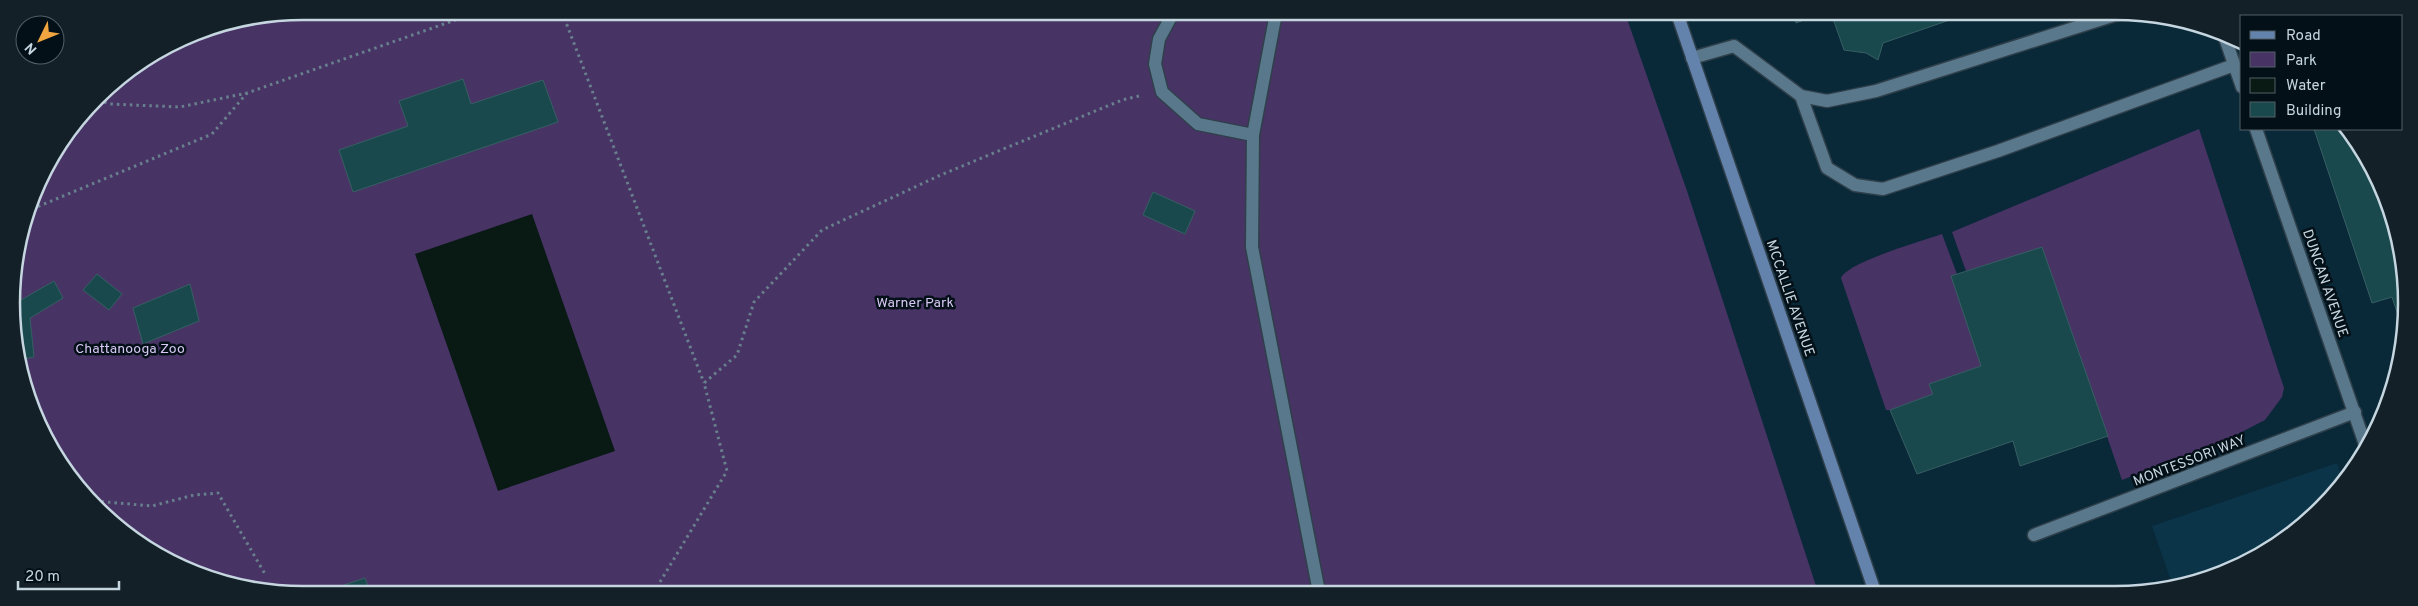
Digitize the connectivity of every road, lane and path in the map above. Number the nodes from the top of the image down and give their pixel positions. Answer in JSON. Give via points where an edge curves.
{"nodes":[{"id":1,"x":458,"y":20,"type":"edge"},
{"id":2,"x":565,"y":20,"type":"edge"},
{"id":3,"x":1169,"y":20,"type":"edge"},
{"id":4,"x":1275,"y":20,"type":"edge"},
{"id":5,"x":1679,"y":20,"type":"edge"},
{"id":6,"x":2099,"y":20,"type":"edge"},
{"id":7,"x":2227,"y":44,"type":"edge"},
{"id":8,"x":1692,"y":58,"type":"junction"},
{"id":9,"x":2234,"y":65,"type":"junction"},
{"id":10,"x":2240,"y":82,"type":"edge"},
{"id":11,"x":1162,"y":92,"type":"junction"},
{"id":12,"x":247,"y":93,"type":"junction"},
{"id":13,"x":1801,"y":96,"type":"junction"},
{"id":14,"x":104,"y":102,"type":"edge"},
{"id":15,"x":2256,"y":130,"type":"edge"},
{"id":16,"x":1252,"y":135,"type":"junction"},
{"id":17,"x":37,"y":207,"type":"edge"},
{"id":18,"x":704,"y":384,"type":"junction"},
{"id":19,"x":2354,"y":412,"type":"junction"},
{"id":20,"x":2363,"y":439,"type":"edge"},
{"id":21,"x":102,"y":502,"type":"edge"},
{"id":22,"x":2034,"y":535,"type":"dead end"},
{"id":23,"x":265,"y":574,"type":"dead end"},
{"id":24,"x":660,"y":582,"type":"dead end"},
{"id":25,"x":1318,"y":586,"type":"edge"},
{"id":26,"x":1873,"y":586,"type":"edge"}],
"edges":[{"from":1,"to":12,"type":"path"},
{"from":2,"to":18,"type":"path"},
{"from":3,"to":11,"type":"street","via":[[1159,39],[1154,64]]},
{"from":4,"to":16,"type":"street"},
{"from":5,"to":8,"type":"main road","name":"MCCALLIE AVENUE"},
{"from":6,"to":13,"type":"street","via":[[1876,91],[1827,101]]},
{"from":7,"to":9,"type":"street"},
{"from":8,"to":13,"type":"street","via":[[1734,46]]},
{"from":8,"to":26,"type":"main road","name":"MCCALLIE AVENUE"},
{"from":9,"to":10,"type":"street"},
{"from":9,"to":13,"type":"street","via":[[1883,189],[1855,185],[1827,168]]},
{"from":11,"to":16,"type":"street","via":[[1198,124]]},
{"from":11,"to":18,"type":"path","via":[[1122,100],[943,174],[822,230],[754,302],[737,355]]},
{"from":12,"to":14,"type":"path","via":[[180,107]]},
{"from":12,"to":17,"type":"path","via":[[212,134]]},
{"from":15,"to":19,"type":"street","name":"DUNCAN AVENUE"},
{"from":16,"to":25,"type":"street","via":[[1252,247]]},
{"from":18,"to":24,"type":"path","via":[[727,472]]},
{"from":19,"to":20,"type":"street","name":"DUNCAN AVENUE"},
{"from":19,"to":22,"type":"street","name":"MONTESSORI WAY"},
{"from":21,"to":23,"type":"path","via":[[152,506],[194,495],[218,493]]}]}
